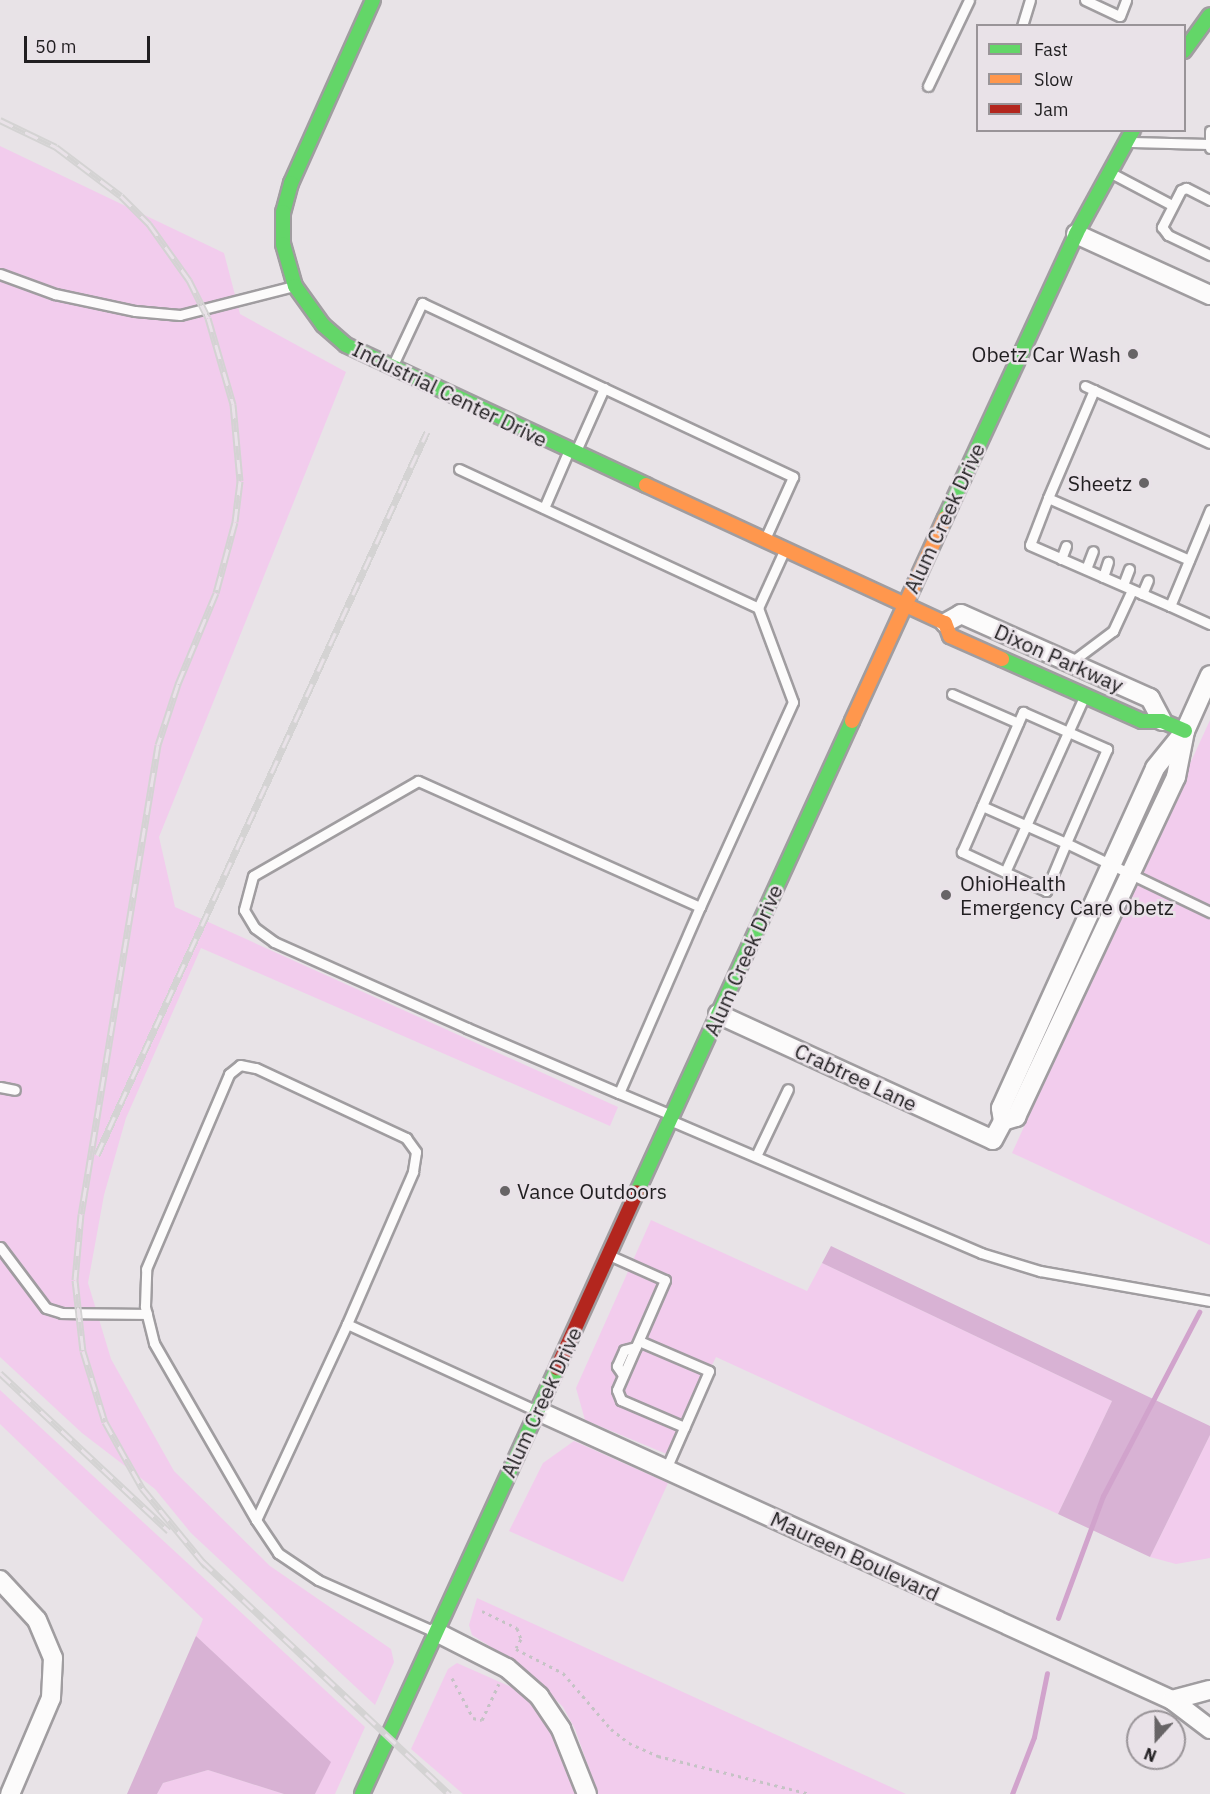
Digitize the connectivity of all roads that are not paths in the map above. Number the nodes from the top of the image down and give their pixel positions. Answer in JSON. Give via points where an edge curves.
{"nodes":[{"id":1,"x":373,"y":0,"type":"edge"},
{"id":2,"x":969,"y":0,"type":"edge"},
{"id":3,"x":1030,"y":0,"type":"edge"},
{"id":4,"x":1085,"y":0,"type":"edge"},
{"id":5,"x":1126,"y":0,"type":"edge"},
{"id":6,"x":1120,"y":21,"type":"edge"},
{"id":7,"x":1208,"y":23,"type":"edge"},
{"id":8,"x":1023,"y":24,"type":"edge"},
{"id":9,"x":1186,"y":50,"type":"edge"},
{"id":10,"x":928,"y":86,"type":"dead end"},
{"id":11,"x":1210,"y":130,"type":"edge"},
{"id":12,"x":1130,"y":136,"type":"edge"},
{"id":13,"x":1209,"y":146,"type":"edge"},
{"id":14,"x":1110,"y":173,"type":"junction"},
{"id":15,"x":1210,"y":200,"type":"edge"},
{"id":16,"x":1172,"y":205,"type":"junction"},
{"id":17,"x":1076,"y":234,"type":"junction"},
{"id":18,"x":1210,"y":255,"type":"edge"},
{"id":19,"x":0,"y":274,"type":"edge"},
{"id":20,"x":295,"y":286,"type":"junction"},
{"id":21,"x":1210,"y":296,"type":"edge"},
{"id":22,"x":392,"y":367,"type":"junction"},
{"id":23,"x":604,"y":388,"type":"junction"},
{"id":24,"x":1210,"y":443,"type":"edge"},
{"id":25,"x":572,"y":452,"type":"junction"},
{"id":26,"x":459,"y":469,"type":"dead end"},
{"id":27,"x":1048,"y":498,"type":"junction"},
{"id":28,"x":544,"y":508,"type":"junction"},
{"id":29,"x":1210,"y":510,"type":"edge"},
{"id":30,"x":1080,"y":512,"type":"junction"},
{"id":31,"x":1076,"y":522,"type":"dead end"},
{"id":32,"x":1104,"y":522,"type":"junction"},
{"id":33,"x":1100,"y":532,"type":"dead end"},
{"id":34,"x":1141,"y":539,"type":"junction"},
{"id":35,"x":764,"y":541,"type":"junction"},
{"id":36,"x":1066,"y":546,"type":"dead end"},
{"id":37,"x":1137,"y":549,"type":"dead end"},
{"id":38,"x":785,"y":550,"type":"junction"},
{"id":39,"x":1093,"y":551,"type":"dead end"},
{"id":40,"x":1061,"y":559,"type":"junction"},
{"id":41,"x":1189,"y":560,"type":"junction"},
{"id":42,"x":1108,"y":562,"type":"dead end"},
{"id":43,"x":1086,"y":569,"type":"junction"},
{"id":44,"x":1129,"y":569,"type":"dead end"},
{"id":45,"x":1103,"y":577,"type":"junction"},
{"id":46,"x":1148,"y":580,"type":"dead end"},
{"id":47,"x":1128,"y":587,"type":"junction"},
{"id":48,"x":1142,"y":594,"type":"junction"},
{"id":49,"x":904,"y":605,"type":"junction"},
{"id":50,"x":1170,"y":606,"type":"junction"},
{"id":51,"x":758,"y":608,"type":"junction"},
{"id":52,"x":945,"y":623,"type":"junction"},
{"id":53,"x":1210,"y":624,"type":"edge"},
{"id":54,"x":1070,"y":663,"type":"junction"},
{"id":55,"x":1210,"y":675,"type":"edge"},
{"id":56,"x":952,"y":694,"type":"dead end"},
{"id":57,"x":1084,"y":697,"type":"junction"},
{"id":58,"x":1162,"y":721,"type":"junction"},
{"id":59,"x":1018,"y":723,"type":"junction"},
{"id":60,"x":1185,"y":731,"type":"junction"},
{"id":61,"x":1069,"y":732,"type":"junction"},
{"id":62,"x":982,"y":806,"type":"junction"},
{"id":63,"x":1026,"y":825,"type":"junction"},
{"id":64,"x":1066,"y":843,"type":"junction"},
{"id":65,"x":1122,"y":869,"type":"junction"},
{"id":66,"x":1005,"y":872,"type":"junction"},
{"id":67,"x":700,"y":906,"type":"junction"},
{"id":68,"x":1210,"y":912,"type":"edge"},
{"id":69,"x":718,"y":1014,"type":"junction"},
{"id":70,"x":0,"y":1087,"type":"edge"},
{"id":71,"x":788,"y":1089,"type":"dead end"},
{"id":72,"x":15,"y":1090,"type":"dead end"},
{"id":73,"x":619,"y":1093,"type":"junction"},
{"id":74,"x":671,"y":1117,"type":"junction"},
{"id":75,"x":756,"y":1156,"type":"junction"},
{"id":76,"x":0,"y":1247,"type":"edge"},
{"id":77,"x":608,"y":1255,"type":"junction"},
{"id":78,"x":1210,"y":1301,"type":"edge"},
{"id":79,"x":147,"y":1314,"type":"junction"},
{"id":80,"x":347,"y":1324,"type":"junction"},
{"id":81,"x":637,"y":1344,"type":"junction"},
{"id":82,"x":538,"y":1411,"type":"junction"},
{"id":83,"x":684,"y":1427,"type":"junction"},
{"id":84,"x":666,"y":1469,"type":"junction"},
{"id":85,"x":256,"y":1520,"type":"junction"},
{"id":86,"x":0,"y":1580,"type":"edge"},
{"id":87,"x":436,"y":1632,"type":"junction"},
{"id":88,"x":1210,"y":1690,"type":"edge"},
{"id":89,"x":1172,"y":1700,"type":"junction"},
{"id":90,"x":1210,"y":1729,"type":"edge"},
{"id":91,"x":10,"y":1794,"type":"edge"},
{"id":92,"x":362,"y":1794,"type":"edge"},
{"id":93,"x":588,"y":1794,"type":"edge"}],
"edges":[{"from":1,"to":20,"type":"main road","name":"Industrial Center Drive","via":[[291,183],[282,212],[283,244]]},
{"from":2,"to":10,"type":"lane"},
{"from":3,"to":8,"type":"lane"},
{"from":4,"to":6,"type":"lane"},
{"from":5,"to":6,"type":"lane"},
{"from":7,"to":9,"type":"main road"},
{"from":11,"to":13,"type":"lane"},
{"from":12,"to":13,"type":"lane"},
{"from":12,"to":14,"type":"main road","name":"Alum Creek Drive"},
{"from":14,"to":16,"type":"lane"},
{"from":14,"to":17,"type":"main road","name":"Alum Creek Drive"},
{"from":15,"to":16,"type":"lane","via":[[1186,188]]},
{"from":16,"to":18,"type":"lane","via":[[1162,227],[1168,235]]},
{"from":17,"to":21,"type":"street"},
{"from":17,"to":49,"type":"main road","name":"Alum Creek Drive"},
{"from":19,"to":20,"type":"lane","via":[[55,294],[135,311],[180,315]]},
{"from":20,"to":22,"type":"main road","name":"Industrial Center Drive","via":[[303,302],[346,345]]},
{"from":22,"to":23,"type":"lane","via":[[422,303]]},
{"from":22,"to":25,"type":"main road","name":"Industrial Center Drive"},
{"from":23,"to":25,"type":"lane"},
{"from":23,"to":35,"type":"lane","via":[[793,477]]},
{"from":24,"to":27,"type":"lane","via":[[1090,388]]},
{"from":25,"to":28,"type":"lane"},
{"from":25,"to":35,"type":"main road","name":"Industrial Center Drive"},
{"from":26,"to":28,"type":"lane"},
{"from":27,"to":30,"type":"lane"},
{"from":27,"to":40,"type":"lane","via":[[1030,545]]},
{"from":28,"to":51,"type":"lane"},
{"from":29,"to":41,"type":"lane"},
{"from":30,"to":31,"type":"lane"},
{"from":30,"to":32,"type":"lane"},
{"from":32,"to":33,"type":"lane"},
{"from":32,"to":34,"type":"lane","via":[[1119,535]]},
{"from":34,"to":37,"type":"lane"},
{"from":34,"to":41,"type":"lane","via":[[1159,551]]},
{"from":35,"to":38,"type":"main road","name":"Industrial Center Drive"},
{"from":36,"to":40,"type":"lane"},
{"from":38,"to":49,"type":"main road","name":"Industrial Center Drive"},
{"from":38,"to":51,"type":"lane"},
{"from":39,"to":43,"type":"lane"},
{"from":40,"to":43,"type":"lane"},
{"from":41,"to":50,"type":"lane"},
{"from":42,"to":45,"type":"lane"},
{"from":43,"to":45,"type":"lane"},
{"from":44,"to":47,"type":"lane"},
{"from":45,"to":47,"type":"lane"},
{"from":46,"to":48,"type":"lane"},
{"from":47,"to":48,"type":"lane"},
{"from":47,"to":54,"type":"lane","via":[[1113,631]]},
{"from":48,"to":50,"type":"lane"},
{"from":49,"to":52,"type":"main road","name":"Dixon Parkway"},
{"from":49,"to":69,"type":"main road","name":"Alum Creek Drive"},
{"from":50,"to":53,"type":"lane"},
{"from":51,"to":67,"type":"lane","via":[[793,702]]},
{"from":52,"to":54,"type":"street","name":"Dixon Parkway","via":[[962,614]]},
{"from":52,"to":57,"type":"main road","name":"Dixon Parkway","via":[[950,636]]},
{"from":54,"to":58,"type":"street","name":"Dixon Parkway","via":[[1150,698]]},
{"from":55,"to":60,"type":"street"},
{"from":56,"to":59,"type":"lane"},
{"from":57,"to":58,"type":"main road","name":"Dixon Parkway","via":[[1142,721]]},
{"from":57,"to":61,"type":"lane"},
{"from":58,"to":60,"type":"main road","name":"Dixon Parkway"},
{"from":59,"to":61,"type":"lane","via":[[1023,712]]},
{"from":59,"to":62,"type":"lane"},
{"from":60,"to":65,"type":"street","via":[[1155,768]]},
{"from":61,"to":63,"type":"lane"},
{"from":61,"to":64,"type":"lane","via":[[1107,749]]},
{"from":62,"to":63,"type":"lane"},
{"from":62,"to":66,"type":"lane","via":[[962,852]]},
{"from":63,"to":64,"type":"lane"},
{"from":63,"to":66,"type":"lane"},
{"from":64,"to":65,"type":"lane"},
{"from":64,"to":66,"type":"lane","via":[[1046,891]]},
{"from":65,"to":68,"type":"lane"},
{"from":65,"to":69,"type":"street","name":"Crabtree Lane","via":[[1001,1108],[1003,1121],[993,1140]]},
{"from":67,"to":73,"type":"lane"},
{"from":67,"to":73,"type":"lane","via":[[418,781],[253,876],[244,910],[255,928],[274,942]]},
{"from":69,"to":74,"type":"main road","name":"Alum Creek Drive"},
{"from":70,"to":72,"type":"lane"},
{"from":71,"to":75,"type":"lane"},
{"from":73,"to":74,"type":"lane"},
{"from":74,"to":75,"type":"lane"},
{"from":74,"to":77,"type":"main road","name":"Alum Creek Drive"},
{"from":75,"to":78,"type":"lane","via":[[981,1253],[1040,1271]]},
{"from":76,"to":79,"type":"lane","via":[[46,1308],[62,1313]]},
{"from":77,"to":81,"type":"lane","via":[[665,1280]]},
{"from":77,"to":82,"type":"main road","name":"Alum Creek Drive"},
{"from":79,"to":80,"type":"lane","via":[[146,1269],[229,1074],[240,1065],[256,1068],[406,1138],[416,1152],[413,1172]]},
{"from":79,"to":85,"type":"lane","via":[[154,1343]]},
{"from":80,"to":82,"type":"lane"},
{"from":80,"to":85,"type":"lane"},
{"from":81,"to":83,"type":"lane","via":[[617,1390],[621,1400]]},
{"from":81,"to":83,"type":"lane","via":[[709,1371]]},
{"from":82,"to":84,"type":"street","name":"Maureen Boulevard"},
{"from":82,"to":87,"type":"main road","name":"Alum Creek Drive"},
{"from":83,"to":84,"type":"lane"},
{"from":84,"to":89,"type":"street","name":"Maureen Boulevard"},
{"from":85,"to":87,"type":"lane","via":[[278,1553],[318,1580]]},
{"from":86,"to":91,"type":"street","via":[[37,1620],[53,1658],[51,1698]]},
{"from":87,"to":92,"type":"main road","name":"Alum Creek Drive"},
{"from":87,"to":93,"type":"street","via":[[517,1674],[539,1696],[561,1730]]},
{"from":88,"to":89,"type":"street"},
{"from":89,"to":90,"type":"street","name":"Maureen Boulevard"}]}
